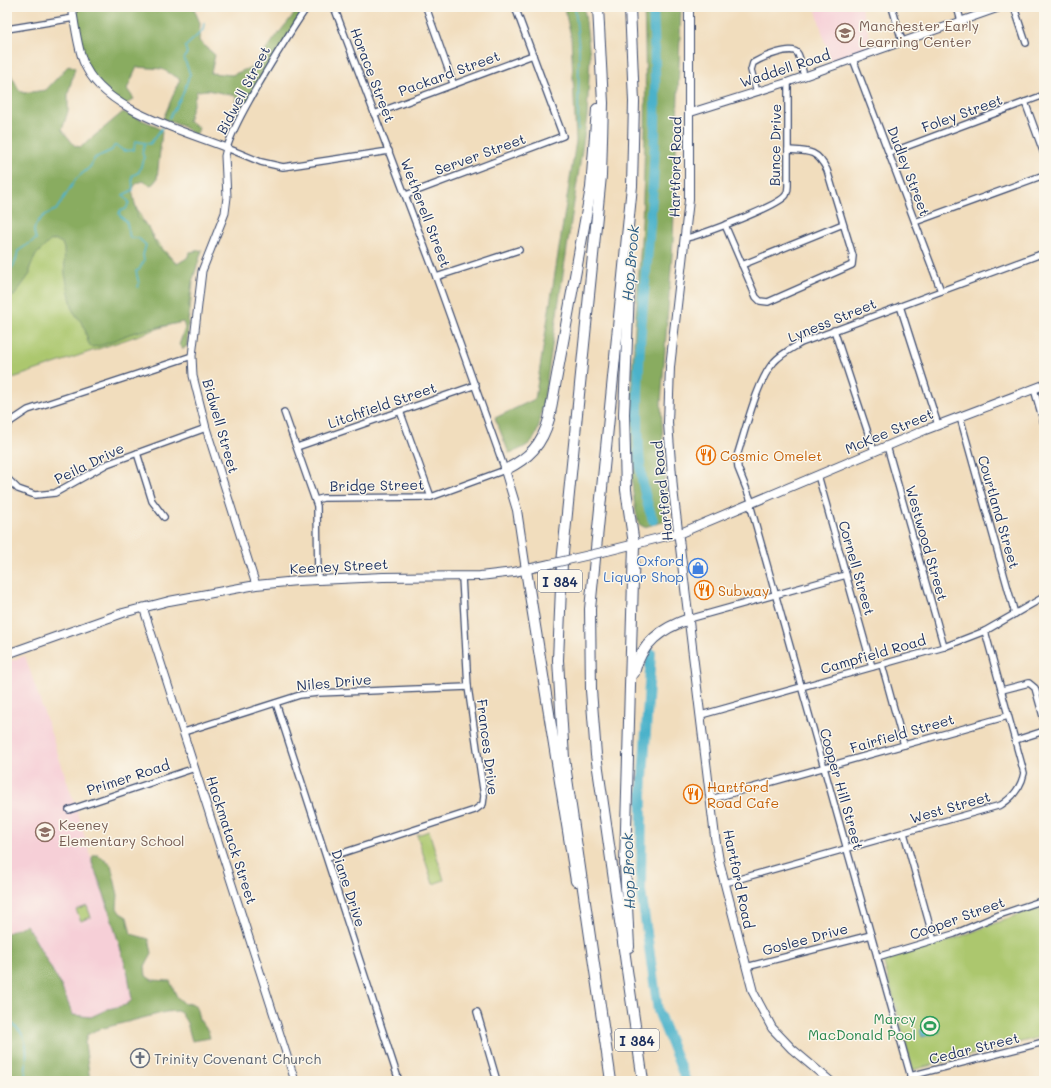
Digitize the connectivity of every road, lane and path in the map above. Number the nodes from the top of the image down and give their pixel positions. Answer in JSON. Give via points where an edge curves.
{"nodes":[{"id":1,"x":72,"y":7,"type":"edge"},
{"id":2,"x":307,"y":7,"type":"edge"},
{"id":3,"x":335,"y":7,"type":"edge"},
{"id":4,"x":426,"y":7,"type":"edge"},
{"id":5,"x":515,"y":7,"type":"edge"},
{"id":6,"x":598,"y":7,"type":"edge"},
{"id":7,"x":630,"y":7,"type":"edge"},
{"id":8,"x":689,"y":7,"type":"edge"},
{"id":9,"x":892,"y":7,"type":"edge"},
{"id":10,"x":957,"y":7,"type":"edge"},
{"id":11,"x":1001,"y":7,"type":"edge"},
{"id":12,"x":1014,"y":7,"type":"edge"},
{"id":13,"x":74,"y":18,"type":"junction"},
{"id":14,"x":961,"y":21,"type":"junction"},
{"id":15,"x":7,"y":30,"type":"edge"},
{"id":16,"x":902,"y":41,"type":"junction"},
{"id":17,"x":1026,"y":43,"type":"dead end"},
{"id":18,"x":533,"y":55,"type":"junction"},
{"id":19,"x":853,"y":59,"type":"junction"},
{"id":20,"x":804,"y":76,"type":"junction"},
{"id":21,"x":602,"y":80,"type":"junction"},
{"id":22,"x":788,"y":82,"type":"junction"},
{"id":23,"x":453,"y":84,"type":"junction"},
{"id":24,"x":757,"y":92,"type":"junction"},
{"id":25,"x":1044,"y":95,"type":"edge"},
{"id":26,"x":1025,"y":102,"type":"junction"},
{"id":27,"x":689,"y":113,"type":"junction"},
{"id":28,"x":374,"y":114,"type":"junction"},
{"id":29,"x":227,"y":148,"type":"junction"},
{"id":30,"x":788,"y":150,"type":"junction"},
{"id":31,"x":388,"y":151,"type":"junction"},
{"id":32,"x":889,"y":153,"type":"junction"},
{"id":33,"x":1044,"y":154,"type":"edge"},
{"id":34,"x":1044,"y":174,"type":"edge"},
{"id":35,"x":406,"y":195,"type":"junction"},
{"id":36,"x":915,"y":222,"type":"junction"},
{"id":37,"x":843,"y":224,"type":"junction"},
{"id":38,"x":725,"y":225,"type":"junction"},
{"id":39,"x":628,"y":238,"type":"junction"},
{"id":40,"x":686,"y":238,"type":"junction"},
{"id":41,"x":519,"y":250,"type":"dead end"},
{"id":42,"x":1044,"y":253,"type":"edge"},
{"id":43,"x":742,"y":265,"type":"junction"},
{"id":44,"x":436,"y":278,"type":"junction"},
{"id":45,"x":941,"y":291,"type":"junction"},
{"id":46,"x":900,"y":306,"type":"junction"},
{"id":47,"x":834,"y":330,"type":"junction"},
{"id":48,"x":192,"y":356,"type":"junction"},
{"id":49,"x":476,"y":385,"type":"junction"},
{"id":50,"x":1044,"y":385,"type":"edge"},
{"id":51,"x":1034,"y":389,"type":"junction"},
{"id":52,"x":400,"y":411,"type":"junction"},
{"id":53,"x":284,"y":412,"type":"dead end"},
{"id":54,"x":960,"y":417,"type":"junction"},
{"id":55,"x":1044,"y":424,"type":"edge"},
{"id":56,"x":938,"y":425,"type":"junction"},
{"id":57,"x":7,"y":428,"type":"edge"},
{"id":58,"x":206,"y":428,"type":"junction"},
{"id":59,"x":887,"y":446,"type":"junction"},
{"id":60,"x":297,"y":447,"type":"junction"},
{"id":61,"x":874,"y":451,"type":"junction"},
{"id":62,"x":137,"y":453,"type":"junction"},
{"id":63,"x":505,"y":470,"type":"junction"},
{"id":64,"x":818,"y":475,"type":"junction"},
{"id":65,"x":7,"y":478,"type":"edge"},
{"id":66,"x":431,"y":497,"type":"junction"},
{"id":67,"x":316,"y":500,"type":"junction"},
{"id":68,"x":751,"y":503,"type":"junction"},
{"id":69,"x":164,"y":517,"type":"dead end"},
{"id":70,"x":679,"y":533,"type":"junction"},
{"id":71,"x":634,"y":544,"type":"junction"},
{"id":72,"x":526,"y":570,"type":"junction"},
{"id":73,"x":846,"y":575,"type":"junction"},
{"id":74,"x":462,"y":576,"type":"junction"},
{"id":75,"x":318,"y":580,"type":"junction"},
{"id":76,"x":256,"y":585,"type":"junction"},
{"id":77,"x":775,"y":595,"type":"junction"},
{"id":78,"x":1044,"y":597,"type":"edge"},
{"id":79,"x":143,"y":607,"type":"junction"},
{"id":80,"x":1016,"y":614,"type":"junction"},
{"id":81,"x":689,"y":619,"type":"junction"},
{"id":82,"x":985,"y":630,"type":"junction"},
{"id":83,"x":944,"y":647,"type":"junction"},
{"id":84,"x":7,"y":654,"type":"edge"},
{"id":85,"x":882,"y":665,"type":"junction"},
{"id":86,"x":872,"y":667,"type":"junction"},
{"id":87,"x":468,"y":686,"type":"junction"},
{"id":88,"x":802,"y":687,"type":"junction"},
{"id":89,"x":1002,"y":690,"type":"junction"},
{"id":90,"x":276,"y":703,"type":"junction"},
{"id":91,"x":629,"y":711,"type":"junction"},
{"id":92,"x":701,"y":715,"type":"junction"},
{"id":93,"x":1008,"y":716,"type":"junction"},
{"id":94,"x":1044,"y":720,"type":"edge"},
{"id":95,"x":1044,"y":731,"type":"edge"},
{"id":96,"x":184,"y":732,"type":"junction"},
{"id":97,"x":1016,"y":740,"type":"junction"},
{"id":98,"x":904,"y":745,"type":"junction"},
{"id":99,"x":195,"y":768,"type":"junction"},
{"id":100,"x":824,"y":768,"type":"junction"},
{"id":101,"x":711,"y":800,"type":"junction"},
{"id":102,"x":69,"y":810,"type":"dead end"},
{"id":103,"x":904,"y":832,"type":"junction"},
{"id":104,"x":847,"y":849,"type":"junction"},
{"id":105,"x":327,"y":858,"type":"junction"},
{"id":106,"x":725,"y":883,"type":"junction"},
{"id":107,"x":1044,"y":900,"type":"edge"},
{"id":108,"x":587,"y":917,"type":"junction"},
{"id":109,"x":871,"y":935,"type":"junction"},
{"id":110,"x":934,"y":941,"type":"junction"},
{"id":111,"x":877,"y":957,"type":"junction"},
{"id":112,"x":746,"y":967,"type":"junction"},
{"id":113,"x":627,"y":971,"type":"junction"},
{"id":114,"x":477,"y":1012,"type":"dead end"},
{"id":115,"x":1044,"y":1042,"type":"edge"},
{"id":116,"x":911,"y":1079,"type":"edge"},
{"id":117,"x":295,"y":1081,"type":"edge"},
{"id":118,"x":399,"y":1081,"type":"edge"},
{"id":119,"x":497,"y":1081,"type":"edge"},
{"id":120,"x":611,"y":1081,"type":"edge"},
{"id":121,"x":643,"y":1081,"type":"edge"},
{"id":122,"x":830,"y":1081,"type":"edge"}],
"edges":[{"from":1,"to":13,"type":"street","name":"Wetherell Street"},
{"from":2,"to":29,"type":"street","name":"Bidwell Street","via":[[277,52]]},
{"from":3,"to":28,"type":"street","name":"Horace Street"},
{"from":4,"to":23,"type":"street"},
{"from":5,"to":18,"type":"street"},
{"from":6,"to":21,"type":"highway","number":"I 384"},
{"from":7,"to":39,"type":"highway","number":"I 384","via":[[634,124]]},
{"from":8,"to":27,"type":"main road","name":"Hartford Road"},
{"from":9,"to":16,"type":"street"},
{"from":10,"to":14,"type":"street"},
{"from":11,"to":14,"type":"street","name":"Waddell Road"},
{"from":12,"to":17,"type":"street"},
{"from":13,"to":15,"type":"street"},
{"from":13,"to":29,"type":"street","name":"Wetherell Street","via":[[83,61],[96,83],[108,95],[133,110]]},
{"from":14,"to":16,"type":"street","name":"Waddell Road"},
{"from":16,"to":19,"type":"street","name":"Waddell Road"},
{"from":18,"to":23,"type":"street","name":"Packard Street"},
{"from":18,"to":35,"type":"street","name":"Server Street","via":[[563,136]]},
{"from":19,"to":20,"type":"street","name":"Waddell Road"},
{"from":19,"to":32,"type":"street","name":"Dudley Street"},
{"from":20,"to":22,"type":"street","name":"Waddell Road"},
{"from":20,"to":24,"type":"street","via":[[798,53],[794,50],[760,59],[753,63],[751,70]]},
{"from":21,"to":63,"type":"highway","via":[[590,194],[549,419],[535,450],[521,462]]},
{"from":21,"to":108,"type":"highway","number":"I 384","via":[[599,205],[563,548],[558,626],[562,735]]},
{"from":22,"to":24,"type":"street","name":"Waddell Road"},
{"from":22,"to":30,"type":"street","name":"Bunce Drive"},
{"from":23,"to":28,"type":"street","name":"Packard Street"},
{"from":24,"to":27,"type":"street","name":"Waddell Road"},
{"from":25,"to":26,"type":"street","name":"Foley Street"},
{"from":26,"to":32,"type":"street","name":"Foley Street"},
{"from":26,"to":33,"type":"street"},
{"from":27,"to":40,"type":"main road","name":"Hartford Road","via":[[690,177]]},
{"from":28,"to":31,"type":"street","name":"Horace Street"},
{"from":29,"to":31,"type":"street","name":"Wetherell Street","via":[[261,162],[283,167]]},
{"from":29,"to":48,"type":"street","name":"Bidwell Street","via":[[225,213],[202,271]]},
{"from":30,"to":37,"type":"street","via":[[808,151],[822,160]]},
{"from":30,"to":38,"type":"street","name":"Bunce Drive","via":[[786,195],[778,202]]},
{"from":31,"to":35,"type":"street","name":"Wetherell Street"},
{"from":32,"to":36,"type":"street","name":"Dudley Street"},
{"from":34,"to":36,"type":"street"},
{"from":35,"to":44,"type":"street","name":"Wetherell Street"},
{"from":36,"to":45,"type":"street","name":"Dudley Street"},
{"from":37,"to":43,"type":"street"},
{"from":37,"to":43,"type":"street","via":[[853,256],[852,265],[768,302],[760,301],[756,297]]},
{"from":38,"to":40,"type":"street","name":"Bunce Drive"},
{"from":38,"to":43,"type":"street"},
{"from":39,"to":71,"type":"highway","via":[[630,274],[625,366],[625,470],[626,498]]},
{"from":39,"to":113,"type":"highway","number":"I 384","via":[[593,568],[590,650],[590,690],[596,755]]},
{"from":40,"to":70,"type":"main road","name":"Hartford Road","via":[[668,395],[670,453]]},
{"from":41,"to":44,"type":"street"},
{"from":42,"to":45,"type":"street","name":"Lyness Street"},
{"from":44,"to":49,"type":"street","name":"Wetherell Street"},
{"from":45,"to":46,"type":"street","name":"Lyness Street"},
{"from":46,"to":47,"type":"street","name":"Lyness Street"},
{"from":46,"to":56,"type":"street"},
{"from":47,"to":61,"type":"street"},
{"from":47,"to":68,"type":"street","name":"Lyness Street","via":[[785,352],[773,363],[763,379],[737,456],[738,468]]},
{"from":48,"to":57,"type":"street","via":[[28,410],[10,422]]},
{"from":48,"to":58,"type":"street","name":"Bidwell Street","via":[[198,402]]},
{"from":49,"to":52,"type":"street","name":"Litchfield Street"},
{"from":49,"to":63,"type":"street","name":"Wetherell Street"},
{"from":50,"to":51,"type":"main road","name":"McKee Street"},
{"from":51,"to":54,"type":"main road","name":"McKee Street"},
{"from":51,"to":55,"type":"street"},
{"from":52,"to":60,"type":"street","name":"Litchfield Street"},
{"from":52,"to":66,"type":"street"},
{"from":53,"to":60,"type":"street"},
{"from":54,"to":56,"type":"main road","name":"McKee Street"},
{"from":54,"to":80,"type":"street","name":"Courtland Street"},
{"from":56,"to":59,"type":"main road","name":"McKee Street"},
{"from":58,"to":62,"type":"street","name":"Peila Drive"},
{"from":58,"to":76,"type":"street","name":"Bidwell Street"},
{"from":59,"to":61,"type":"main road","name":"McKee Street"},
{"from":59,"to":83,"type":"street","name":"Westwood Street"},
{"from":60,"to":67,"type":"street"},
{"from":61,"to":64,"type":"main road","name":"McKee Street"},
{"from":62,"to":65,"type":"street","name":"Peila Drive","via":[[107,464],[55,493],[35,495],[18,489]]},
{"from":62,"to":69,"type":"street","via":[[152,501]]},
{"from":63,"to":66,"type":"street","name":"Bridge Street"},
{"from":63,"to":72,"type":"main road","name":"Wetherell Street","via":[[517,510]]},
{"from":64,"to":68,"type":"main road","name":"McKee Street"},
{"from":64,"to":73,"type":"street","name":"Cornell Street"},
{"from":66,"to":67,"type":"street","name":"Bridge Street"},
{"from":67,"to":75,"type":"street"},
{"from":68,"to":70,"type":"main road","name":"McKee Street"},
{"from":68,"to":77,"type":"street","name":"Cooper Hill Street"},
{"from":70,"to":71,"type":"main road","name":"Keeney Street"},
{"from":70,"to":81,"type":"main road","name":"Hartford Road"},
{"from":71,"to":72,"type":"main road","name":"Keeney Street","bridge":true},
{"from":71,"to":91,"type":"highway"},
{"from":72,"to":74,"type":"main road","name":"Keeney Street"},
{"from":72,"to":108,"type":"highway","via":[[572,867]]},
{"from":73,"to":77,"type":"street"},
{"from":73,"to":86,"type":"street","name":"Cornell Street"},
{"from":74,"to":75,"type":"main road","name":"Keeney Street"},
{"from":74,"to":87,"type":"street","name":"Frances Drive"},
{"from":75,"to":76,"type":"main road","name":"Keeney Street"},
{"from":76,"to":79,"type":"main road","name":"Keeney Street"},
{"from":77,"to":81,"type":"street"},
{"from":77,"to":88,"type":"street","name":"Cooper Hill Street"},
{"from":78,"to":80,"type":"street","name":"Campfield Road"},
{"from":79,"to":84,"type":"main road","name":"Keeney Street","via":[[93,622]]},
{"from":79,"to":96,"type":"street","name":"Hackmatack Street"},
{"from":80,"to":82,"type":"street","name":"Campfield Road"},
{"from":81,"to":91,"type":"highway","via":[[662,630],[645,647],[636,666]]},
{"from":81,"to":92,"type":"main road","name":"Hartford Road"},
{"from":82,"to":83,"type":"street","name":"Campfield Road"},
{"from":82,"to":89,"type":"street","name":"West Street"},
{"from":83,"to":85,"type":"street","name":"Campfield Road"},
{"from":85,"to":86,"type":"street","name":"Campfield Road"},
{"from":85,"to":98,"type":"street"},
{"from":86,"to":88,"type":"street","name":"Campfield Road"},
{"from":87,"to":90,"type":"street","name":"Niles Drive","via":[[318,693],[300,695]]},
{"from":87,"to":105,"type":"street","name":"Frances Drive","via":[[484,796],[483,804],[475,810]]},
{"from":88,"to":92,"type":"street","name":"Campfield Road"},
{"from":88,"to":100,"type":"street","name":"Cooper Hill Street"},
{"from":89,"to":93,"type":"street","name":"West Street"},
{"from":89,"to":94,"type":"street","via":[[1029,683],[1035,688]]},
{"from":90,"to":96,"type":"street","name":"Niles Drive"},
{"from":90,"to":105,"type":"street","name":"Diane Drive"},
{"from":91,"to":113,"type":"highway","via":[[625,864],[629,941]]},
{"from":92,"to":101,"type":"main road","name":"Hartford Road"},
{"from":93,"to":97,"type":"street","name":"West Street"},
{"from":93,"to":98,"type":"street","name":"Fairfield Street"},
{"from":95,"to":97,"type":"street"},
{"from":96,"to":99,"type":"street","name":"Hackmatack Street"},
{"from":97,"to":103,"type":"street","name":"West Street","via":[[1024,773],[1022,782],[1009,800],[1001,805]]},
{"from":98,"to":100,"type":"street","name":"Fairfield Street"},
{"from":99,"to":102,"type":"street","name":"Primer Road"},
{"from":99,"to":117,"type":"street","name":"Hackmatack Street"},
{"from":100,"to":101,"type":"street","name":"Fairfield Street"},
{"from":100,"to":104,"type":"street","name":"Cooper Hill Street"},
{"from":101,"to":106,"type":"main road","name":"Hartford Road","via":[[719,861]]},
{"from":103,"to":104,"type":"street","name":"West Street"},
{"from":103,"to":110,"type":"street"},
{"from":104,"to":106,"type":"street","name":"West Street"},
{"from":104,"to":109,"type":"street","name":"Cooper Hill Street"},
{"from":105,"to":118,"type":"street","name":"Diane Drive"},
{"from":106,"to":112,"type":"main road","name":"Hartford Road"},
{"from":107,"to":110,"type":"street","name":"Cooper Street"},
{"from":108,"to":120,"type":"highway","number":"I 384"},
{"from":109,"to":111,"type":"street","name":"Cooper Hill Street"},
{"from":109,"to":112,"type":"street","name":"Goslee Drive"},
{"from":110,"to":111,"type":"street","name":"Cooper Street"},
{"from":111,"to":116,"type":"street","name":"Cooper Hill Street"},
{"from":112,"to":122,"type":"main road","name":"Hartford Road","via":[[753,992],[772,1028],[792,1050]]},
{"from":113,"to":121,"type":"highway","number":"I 384"},
{"from":114,"to":119,"type":"street"},
{"from":115,"to":116,"type":"street","name":"Cedar Street"}]}
